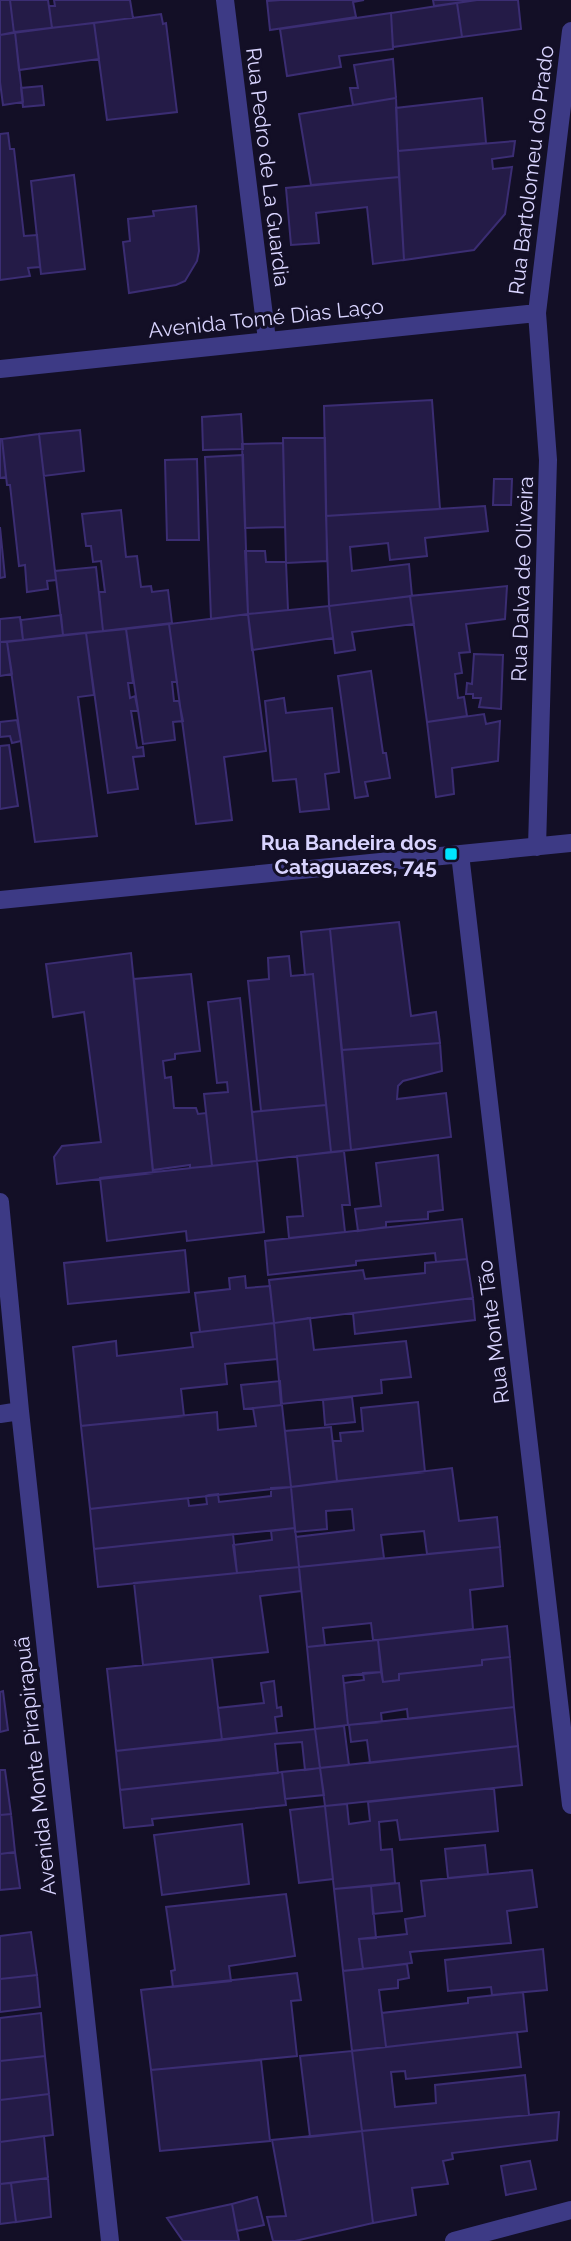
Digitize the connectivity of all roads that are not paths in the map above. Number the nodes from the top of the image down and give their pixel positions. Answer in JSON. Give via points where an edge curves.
{"nodes":[{"id":1,"x":225,"y":0,"type":"edge"},
{"id":2,"x":571,"y":31,"type":"edge"},
{"id":3,"x":537,"y":313,"type":"junction"},
{"id":4,"x":267,"y":340,"type":"junction"},
{"id":5,"x":0,"y":369,"type":"edge"},
{"id":6,"x":571,"y":843,"type":"edge"},
{"id":7,"x":537,"y":847,"type":"junction"},
{"id":8,"x":460,"y":854,"type":"junction"},
{"id":9,"x":0,"y":900,"type":"edge"},
{"id":10,"x":0,"y":1202,"type":"edge"},
{"id":11,"x":20,"y":1411,"type":"junction"},
{"id":12,"x":0,"y":1413,"type":"edge"},
{"id":13,"x":571,"y":1805,"type":"edge"},
{"id":14,"x":571,"y":2210,"type":"edge"},
{"id":15,"x":110,"y":2241,"type":"edge"},
{"id":16,"x":454,"y":2241,"type":"edge"}],
"edges":[{"from":1,"to":4,"type":"street","name":"Rua Pedro de La Guardia"},
{"from":2,"to":3,"type":"street","name":"Rua Bartolomeu do Prado"},
{"from":3,"to":4,"type":"street","name":"Avenida Tomé Dias Laço"},
{"from":3,"to":7,"type":"street","name":"Rua Dalva de Oliveira","via":[[548,460]]},
{"from":4,"to":5,"type":"street","name":"Avenida Tomé Dias Laço"},
{"from":6,"to":7,"type":"street"},
{"from":7,"to":8,"type":"street"},
{"from":8,"to":9,"type":"street"},
{"from":8,"to":13,"type":"street","name":"Rua Monte Tão"},
{"from":10,"to":11,"type":"street","name":"Avenida Monte Pirapirapuã"},
{"from":11,"to":12,"type":"street"},
{"from":11,"to":15,"type":"street","name":"Avenida Monte Pirapirapuã"},
{"from":14,"to":16,"type":"street"}]}
